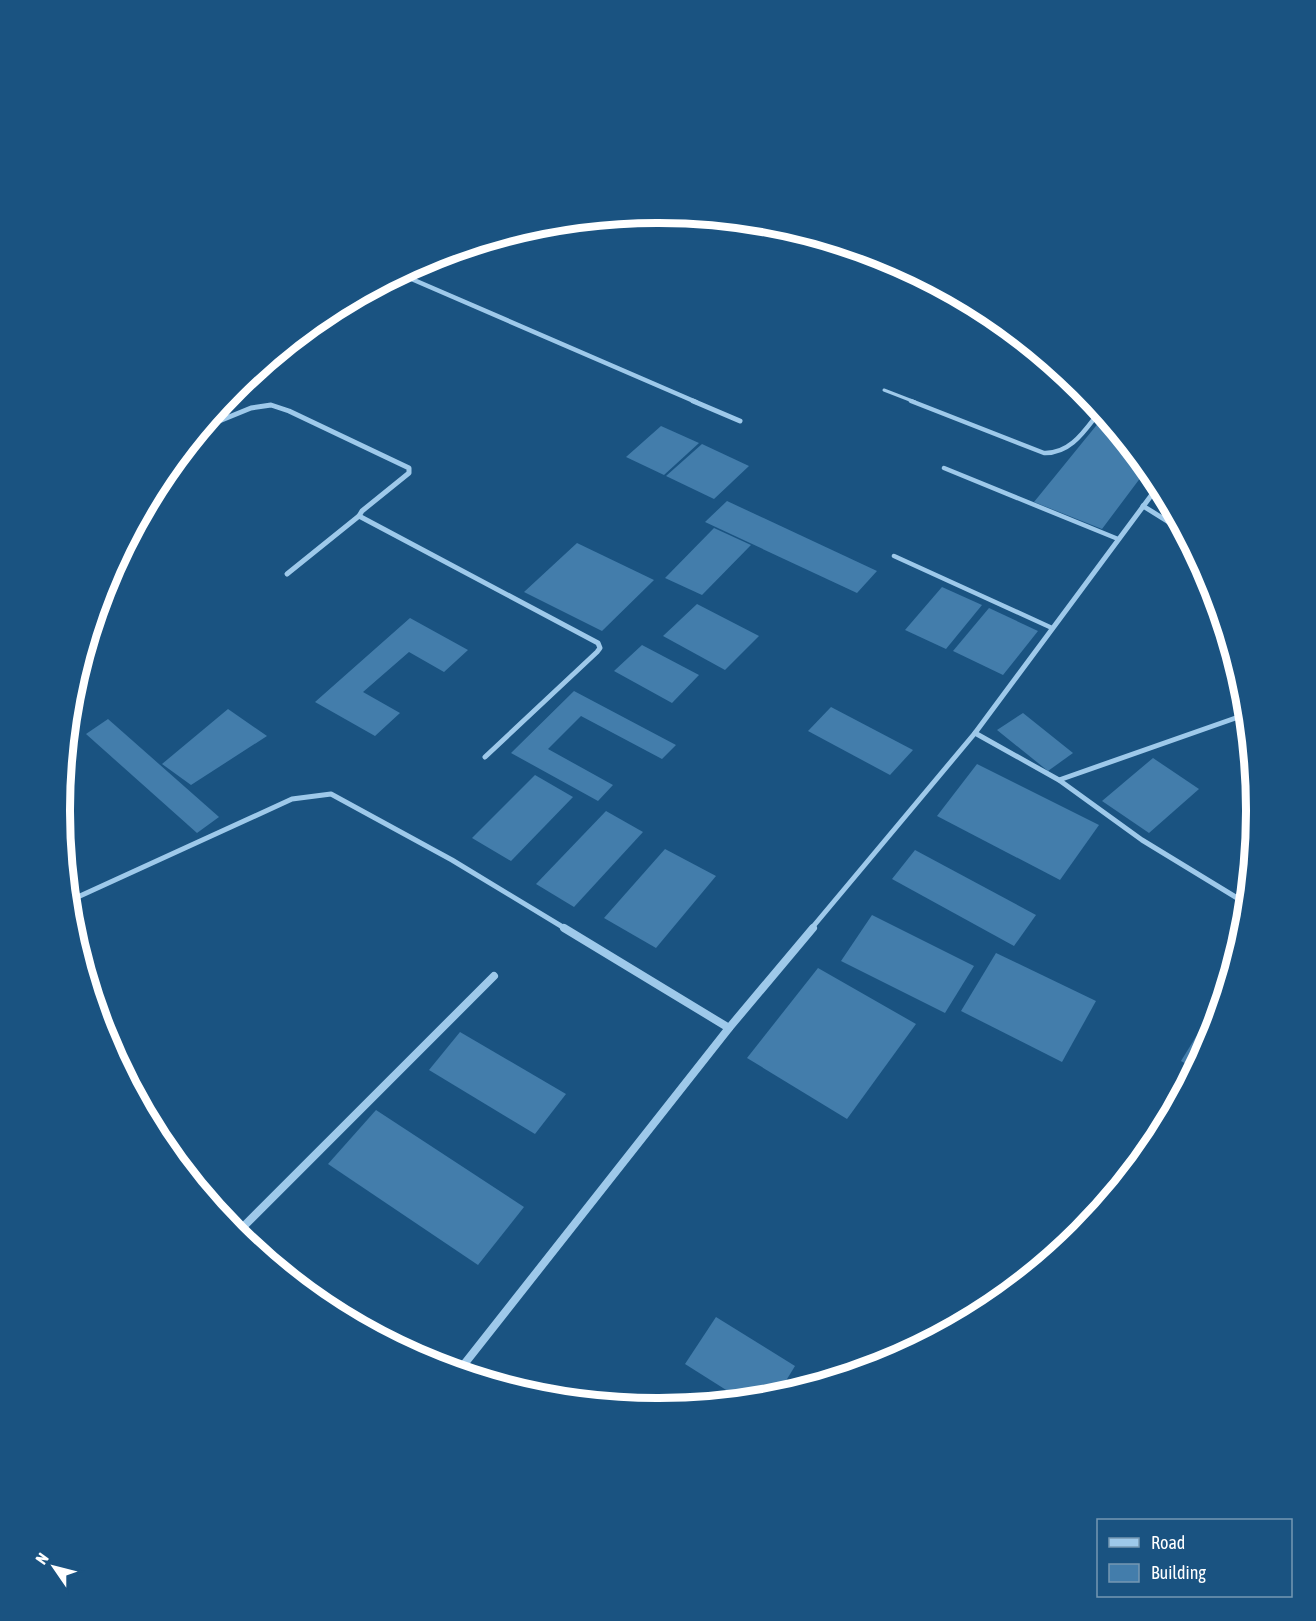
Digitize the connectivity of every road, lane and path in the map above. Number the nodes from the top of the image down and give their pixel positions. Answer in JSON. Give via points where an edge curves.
{"nodes":[{"id":1,"x":410,"y":278,"type":"edge"},
{"id":2,"x":884,"y":390,"type":"dead end"},
{"id":3,"x":1095,"y":417,"type":"edge"},
{"id":4,"x":740,"y":421,"type":"dead end"},
{"id":5,"x":217,"y":422,"type":"edge"},
{"id":6,"x":944,"y":468,"type":"dead end"},
{"id":7,"x":1152,"y":494,"type":"edge"},
{"id":8,"x":1143,"y":506,"type":"junction"},
{"id":9,"x":359,"y":516,"type":"junction"},
{"id":10,"x":1170,"y":523,"type":"edge"},
{"id":11,"x":1118,"y":539,"type":"junction"},
{"id":12,"x":894,"y":556,"type":"dead end"},
{"id":13,"x":287,"y":574,"type":"dead end"},
{"id":14,"x":1052,"y":628,"type":"junction"},
{"id":15,"x":1237,"y":717,"type":"edge"},
{"id":16,"x":975,"y":733,"type":"junction"},
{"id":17,"x":485,"y":757,"type":"dead end"},
{"id":18,"x":1059,"y":780,"type":"junction"},
{"id":19,"x":78,"y":897,"type":"edge"},
{"id":20,"x":1238,"y":899,"type":"edge"},
{"id":21,"x":494,"y":976,"type":"dead end"},
{"id":22,"x":729,"y":1028,"type":"junction"},
{"id":23,"x":244,"y":1226,"type":"edge"},
{"id":24,"x":464,"y":1365,"type":"edge"}],
"edges":[{"from":1,"to":4,"type":"street"},
{"from":2,"to":3,"type":"lane","via":[[1052,455],[1071,445]]},
{"from":5,"to":9,"type":"street","via":[[251,408],[271,405],[409,468],[409,473]]},
{"from":6,"to":11,"type":"lane"},
{"from":7,"to":8,"type":"street"},
{"from":8,"to":10,"type":"street"},
{"from":8,"to":11,"type":"street"},
{"from":9,"to":13,"type":"street"},
{"from":9,"to":17,"type":"street","via":[[598,643],[597,652]]},
{"from":11,"to":14,"type":"street"},
{"from":12,"to":14,"type":"lane"},
{"from":14,"to":16,"type":"street"},
{"from":15,"to":18,"type":"street"},
{"from":16,"to":18,"type":"street"},
{"from":16,"to":22,"type":"street"},
{"from":18,"to":20,"type":"street","via":[[1160,852]]},
{"from":19,"to":22,"type":"street","via":[[292,799],[331,794],[452,860]]},
{"from":21,"to":23,"type":"street"},
{"from":22,"to":24,"type":"street"}]}
